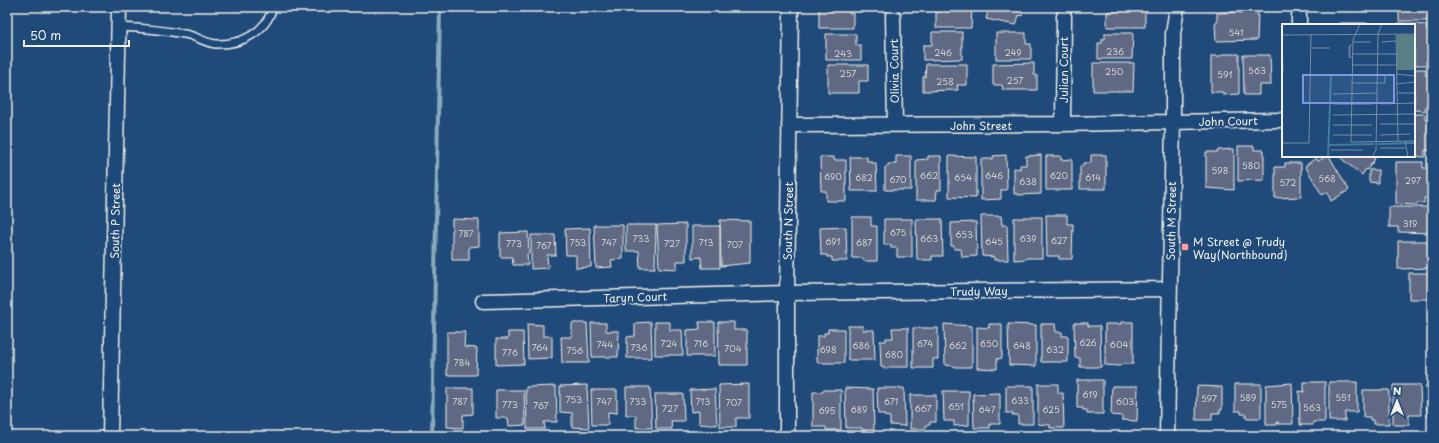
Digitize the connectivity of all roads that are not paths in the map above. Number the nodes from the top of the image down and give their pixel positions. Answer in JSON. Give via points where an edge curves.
{"nodes":[{"id":1,"x":119,"y":7,"type":"edge"},
{"id":2,"x":273,"y":7,"type":"edge"},
{"id":3,"x":791,"y":7,"type":"edge"},
{"id":4,"x":1177,"y":7,"type":"edge"},
{"id":5,"x":893,"y":16,"type":"dead end"},
{"id":6,"x":1064,"y":16,"type":"dead end"},
{"id":7,"x":119,"y":27,"type":"junction"},
{"id":8,"x":1282,"y":120,"type":"edge"},
{"id":9,"x":1173,"y":123,"type":"junction"},
{"id":10,"x":1063,"y":124,"type":"junction"},
{"id":11,"x":789,"y":125,"type":"junction"},
{"id":12,"x":895,"y":125,"type":"junction"},
{"id":13,"x":1170,"y":289,"type":"junction"},
{"id":14,"x":787,"y":292,"type":"junction"},
{"id":15,"x":483,"y":301,"type":"dead end"},
{"id":16,"x":110,"y":436,"type":"edge"},
{"id":17,"x":788,"y":436,"type":"edge"},
{"id":18,"x":1167,"y":436,"type":"edge"}],
"edges":[{"from":1,"to":7,"type":"street","name":"South P Street"},
{"from":2,"to":7,"type":"lane","via":[[270,17],[257,33],[237,42],[215,44],[185,34]]},
{"from":3,"to":11,"type":"street","name":"South N Street"},
{"from":4,"to":9,"type":"street","name":"South M Street","via":[[1173,34]]},
{"from":5,"to":12,"type":"street","name":"Olivia Court"},
{"from":6,"to":10,"type":"street","name":"Julian Court"},
{"from":7,"to":16,"type":"street","name":"South P Street"},
{"from":8,"to":9,"type":"street","name":"John Court"},
{"from":9,"to":10,"type":"street","name":"John Street"},
{"from":9,"to":13,"type":"street","name":"South M Street"},
{"from":10,"to":12,"type":"street","name":"John Street"},
{"from":11,"to":12,"type":"street","name":"John Street"},
{"from":11,"to":14,"type":"street","name":"South N Street"},
{"from":13,"to":14,"type":"street","name":"Trudy Way"},
{"from":13,"to":18,"type":"street","name":"South M Street"},
{"from":14,"to":15,"type":"street","name":"Taryn Court"},
{"from":14,"to":17,"type":"street","name":"South N Street"}]}
